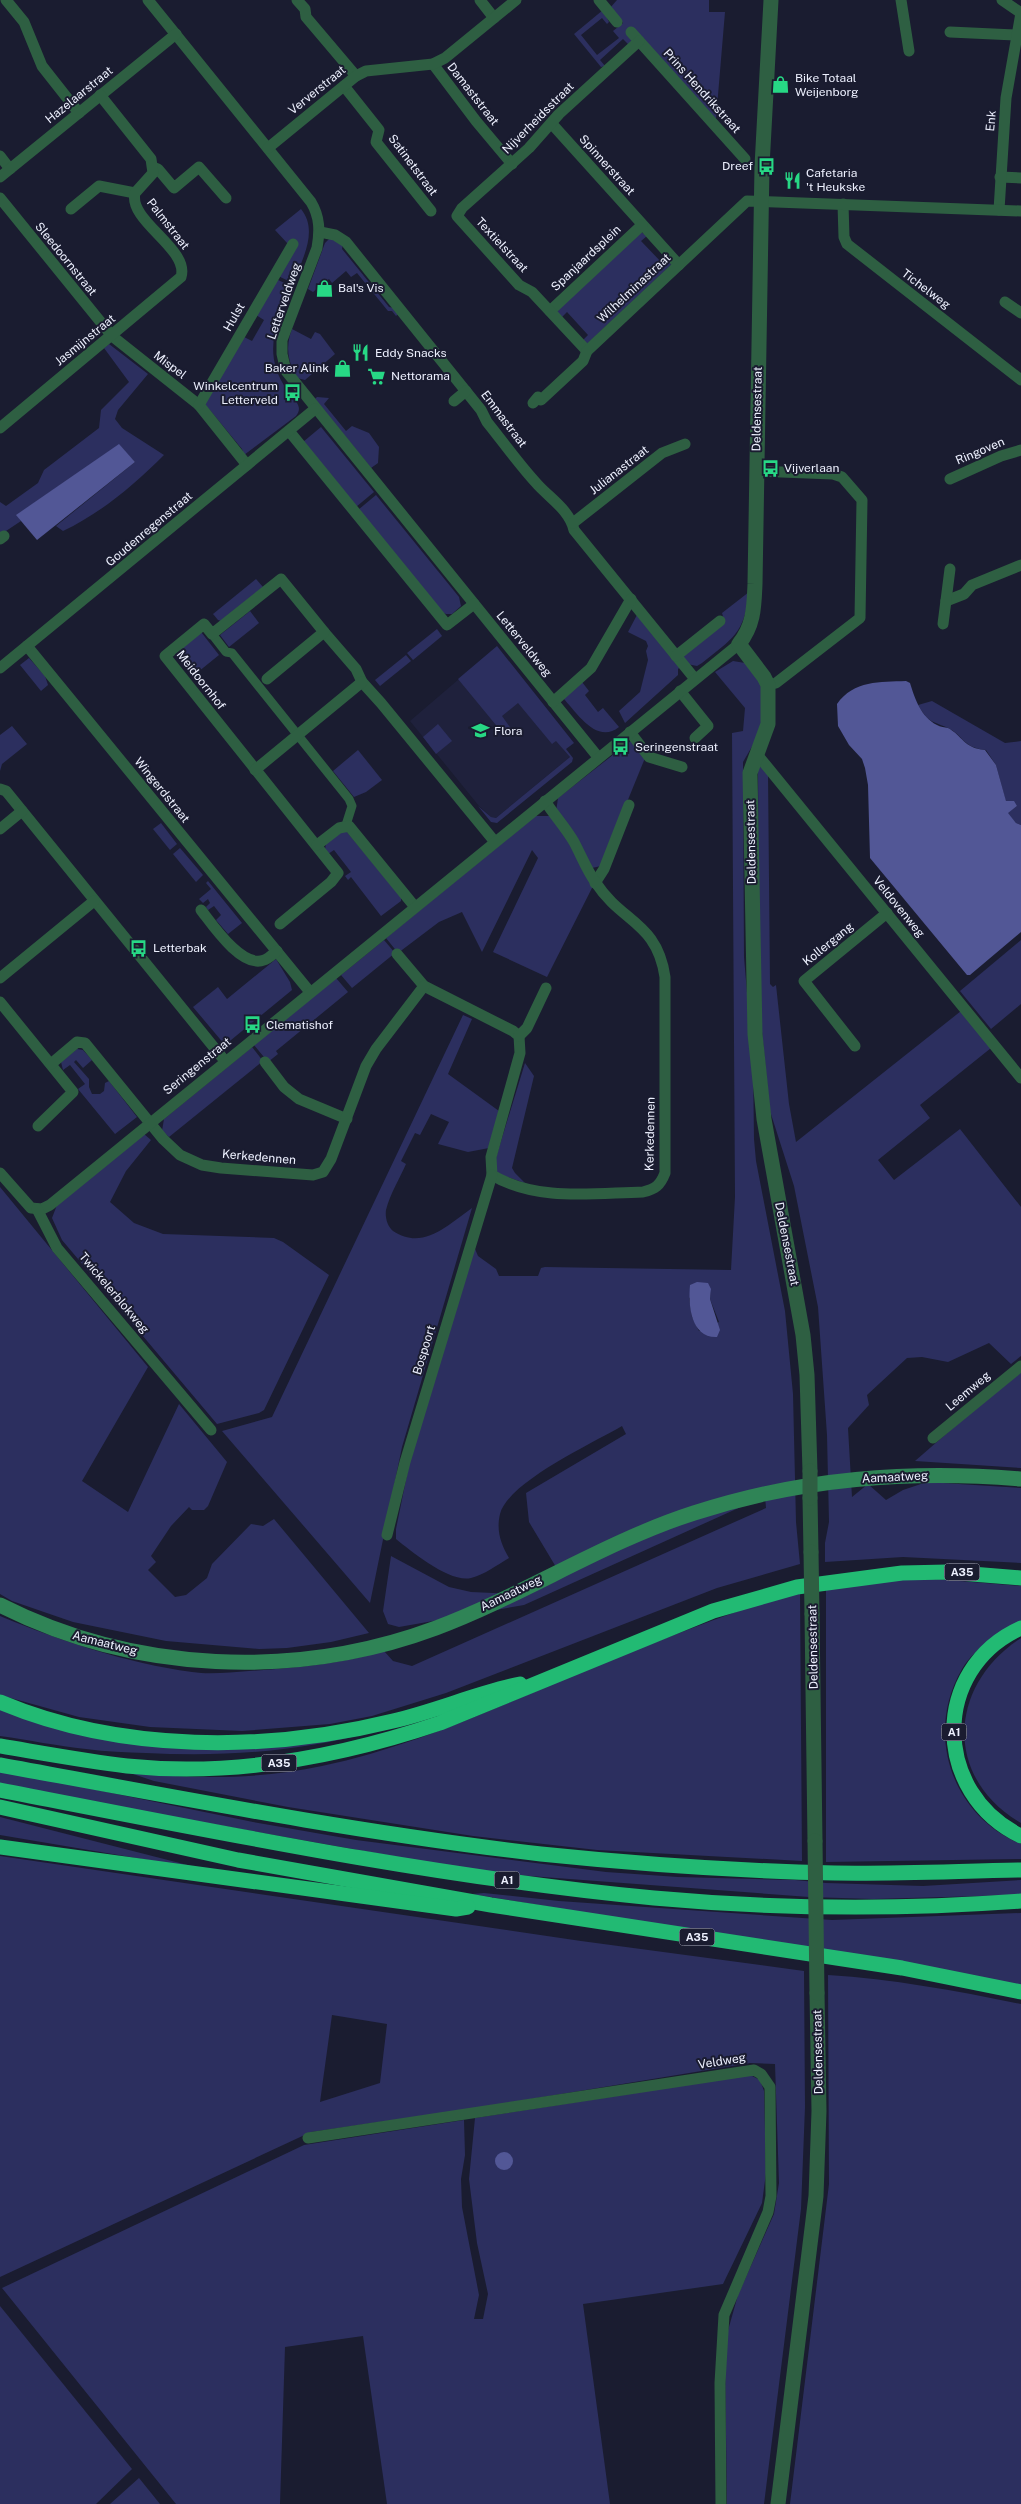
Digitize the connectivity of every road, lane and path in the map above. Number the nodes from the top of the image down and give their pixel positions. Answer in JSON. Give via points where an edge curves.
{"nodes":[{"id":1,"x":6,"y":0,"type":"edge"},
{"id":2,"x":148,"y":0,"type":"edge"},
{"id":3,"x":297,"y":0,"type":"edge"},
{"id":4,"x":480,"y":0,"type":"edge"},
{"id":5,"x":516,"y":0,"type":"edge"},
{"id":6,"x":599,"y":0,"type":"edge"},
{"id":7,"x":770,"y":0,"type":"edge"},
{"id":8,"x":901,"y":0,"type":"edge"},
{"id":9,"x":1002,"y":0,"type":"edge"},
{"id":10,"x":308,"y":5,"type":"edge"},
{"id":11,"x":494,"y":18,"type":"junction"},
{"id":12,"x":617,"y":22,"type":"dead end"},
{"id":13,"x":950,"y":32,"type":"dead end"},
{"id":14,"x":176,"y":34,"type":"junction"},
{"id":15,"x":1016,"y":35,"type":"junction"},
{"id":16,"x":635,"y":37,"type":"joint"},
{"id":17,"x":909,"y":51,"type":"dead end"},
{"id":18,"x":433,"y":64,"type":"junction"},
{"id":19,"x":356,"y":76,"type":"junction"},
{"id":20,"x":344,"y":86,"type":"junction"},
{"id":21,"x":100,"y":95,"type":"junction"},
{"id":22,"x":79,"y":113,"type":"junction"},
{"id":23,"x":552,"y":124,"type":"junction"},
{"id":24,"x":268,"y":148,"type":"junction"},
{"id":25,"x":0,"y":156,"type":"edge"},
{"id":26,"x":745,"y":159,"type":"dead end"},
{"id":27,"x":512,"y":164,"type":"junction"},
{"id":28,"x":153,"y":167,"type":"junction"},
{"id":29,"x":10,"y":169,"type":"junction"},
{"id":30,"x":0,"y":177,"type":"edge"},
{"id":31,"x":1000,"y":177,"type":"junction"},
{"id":32,"x":1021,"y":178,"type":"edge"},
{"id":33,"x":135,"y":193,"type":"junction"},
{"id":34,"x":0,"y":198,"type":"edge"},
{"id":35,"x":226,"y":198,"type":"dead end"},
{"id":36,"x":762,"y":201,"type":"junction"},
{"id":37,"x":843,"y":204,"type":"junction"},
{"id":38,"x":71,"y":209,"type":"dead end"},
{"id":39,"x":999,"y":210,"type":"junction"},
{"id":40,"x":1021,"y":210,"type":"edge"},
{"id":41,"x":431,"y":211,"type":"dead end"},
{"id":42,"x":457,"y":216,"type":"joint"},
{"id":43,"x":642,"y":225,"type":"junction"},
{"id":44,"x":320,"y":232,"type":"junction"},
{"id":45,"x":292,"y":244,"type":"dead end"},
{"id":46,"x":678,"y":265,"type":"junction"},
{"id":47,"x":183,"y":271,"type":"joint"},
{"id":48,"x":1005,"y":302,"type":"dead end"},
{"id":49,"x":550,"y":311,"type":"junction"},
{"id":50,"x":1021,"y":314,"type":"edge"},
{"id":51,"x":112,"y":336,"type":"junction"},
{"id":52,"x":587,"y":351,"type":"junction"},
{"id":53,"x":1021,"y":380,"type":"edge"},
{"id":54,"x":466,"y":391,"type":"junction"},
{"id":55,"x":454,"y":401,"type":"dead end"},
{"id":56,"x":533,"y":403,"type":"dead end"},
{"id":57,"x":199,"y":405,"type":"junction"},
{"id":58,"x":315,"y":409,"type":"junction"},
{"id":59,"x":0,"y":428,"type":"edge"},
{"id":60,"x":289,"y":431,"type":"junction"},
{"id":61,"x":685,"y":444,"type":"dead end"},
{"id":62,"x":1021,"y":450,"type":"edge"},
{"id":63,"x":247,"y":465,"type":"junction"},
{"id":64,"x":756,"y":471,"type":"junction"},
{"id":65,"x":950,"y":479,"type":"dead end"},
{"id":66,"x":573,"y":523,"type":"junction"},
{"id":67,"x":1021,"y":565,"type":"edge"},
{"id":68,"x":950,"y":569,"type":"dead end"},
{"id":69,"x":631,"y":599,"type":"junction"},
{"id":70,"x":946,"y":601,"type":"junction"},
{"id":71,"x":474,"y":604,"type":"junction"},
{"id":72,"x":720,"y":621,"type":"dead end"},
{"id":73,"x":943,"y":624,"type":"dead end"},
{"id":74,"x":324,"y":632,"type":"junction"},
{"id":75,"x":212,"y":634,"type":"junction"},
{"id":76,"x":739,"y":644,"type":"junction"},
{"id":77,"x":27,"y":646,"type":"junction"},
{"id":78,"x":676,"y":656,"type":"junction"},
{"id":79,"x":0,"y":668,"type":"edge"},
{"id":80,"x":267,"y":679,"type":"dead end"},
{"id":81,"x":695,"y":679,"type":"junction"},
{"id":82,"x":362,"y":682,"type":"junction"},
{"id":83,"x":768,"y":685,"type":"junction"},
{"id":84,"x":680,"y":691,"type":"junction"},
{"id":85,"x":552,"y":702,"type":"junction"},
{"id":86,"x":630,"y":732,"type":"junction"},
{"id":87,"x":298,"y":735,"type":"junction"},
{"id":88,"x":695,"y":738,"type":"dead end"},
{"id":89,"x":756,"y":753,"type":"junction"},
{"id":90,"x":598,"y":758,"type":"junction"},
{"id":91,"x":682,"y":767,"type":"dead end"},
{"id":92,"x":255,"y":770,"type":"junction"},
{"id":93,"x":0,"y":789,"type":"edge"},
{"id":94,"x":545,"y":801,"type":"junction"},
{"id":95,"x":629,"y":804,"type":"dead end"},
{"id":96,"x":22,"y":811,"type":"junction"},
{"id":97,"x":346,"y":825,"type":"junction"},
{"id":98,"x":0,"y":829,"type":"edge"},
{"id":99,"x":495,"y":842,"type":"junction"},
{"id":100,"x":317,"y":845,"type":"junction"},
{"id":101,"x":595,"y":883,"type":"junction"},
{"id":102,"x":94,"y":901,"type":"junction"},
{"id":103,"x":415,"y":906,"type":"junction"},
{"id":104,"x":200,"y":910,"type":"dead end"},
{"id":105,"x":887,"y":914,"type":"junction"},
{"id":106,"x":280,"y":924,"type":"dead end"},
{"id":107,"x":277,"y":951,"type":"junction"},
{"id":108,"x":397,"y":954,"type":"dead end"},
{"id":109,"x":0,"y":978,"type":"edge"},
{"id":110,"x":424,"y":986,"type":"junction"},
{"id":111,"x":546,"y":988,"type":"dead end"},
{"id":112,"x":310,"y":992,"type":"junction"},
{"id":113,"x":0,"y":1002,"type":"edge"},
{"id":114,"x":518,"y":1036,"type":"junction"},
{"id":115,"x":855,"y":1046,"type":"dead end"},
{"id":116,"x":225,"y":1061,"type":"junction"},
{"id":117,"x":265,"y":1062,"type":"dead end"},
{"id":118,"x":51,"y":1064,"type":"junction"},
{"id":119,"x":1021,"y":1078,"type":"edge"},
{"id":120,"x":347,"y":1119,"type":"junction"},
{"id":121,"x":150,"y":1122,"type":"junction"},
{"id":122,"x":38,"y":1126,"type":"dead end"},
{"id":123,"x":0,"y":1174,"type":"edge"},
{"id":124,"x":492,"y":1175,"type":"junction"},
{"id":125,"x":37,"y":1209,"type":"junction"},
{"id":126,"x":1021,"y":1366,"type":"edge"},
{"id":127,"x":211,"y":1430,"type":"dead end"},
{"id":128,"x":933,"y":1438,"type":"dead end"},
{"id":129,"x":1021,"y":1479,"type":"edge"},
{"id":130,"x":387,"y":1535,"type":"dead end"},
{"id":131,"x":1021,"y":1578,"type":"edge"},
{"id":132,"x":0,"y":1606,"type":"edge"},
{"id":133,"x":1021,"y":1628,"type":"edge"},
{"id":134,"x":546,"y":1680,"type":"junction"},
{"id":135,"x":0,"y":1702,"type":"edge"},
{"id":136,"x":0,"y":1746,"type":"edge"},
{"id":137,"x":0,"y":1765,"type":"edge"},
{"id":138,"x":0,"y":1790,"type":"edge"},
{"id":139,"x":0,"y":1807,"type":"edge"},
{"id":140,"x":1021,"y":1836,"type":"edge"},
{"id":141,"x":0,"y":1847,"type":"edge"},
{"id":142,"x":1021,"y":1870,"type":"edge"},
{"id":143,"x":1021,"y":1901,"type":"edge"},
{"id":144,"x":492,"y":1905,"type":"junction"},
{"id":145,"x":1021,"y":1992,"type":"edge"},
{"id":146,"x":308,"y":2138,"type":"dead end"},
{"id":147,"x":721,"y":2504,"type":"edge"},
{"id":148,"x":778,"y":2504,"type":"edge"}],
"edges":[{"from":1,"to":22,"type":"street","via":[[24,22],[42,66]]},
{"from":2,"to":14,"type":"street","name":"Letterveldweg"},
{"from":3,"to":10,"type":"street"},
{"from":4,"to":11,"type":"street"},
{"from":5,"to":11,"type":"street","name":"Ververstraat"},
{"from":6,"to":12,"type":"street"},
{"from":7,"to":36,"type":"street","name":"Deldensestraat"},
{"from":8,"to":17,"type":"street"},
{"from":9,"to":15,"type":"street","name":"Enk","via":[[1021,13]]},
{"from":10,"to":19,"type":"street","via":[[306,17]]},
{"from":11,"to":18,"type":"street","name":"Ververstraat"},
{"from":13,"to":15,"type":"street"},
{"from":14,"to":21,"type":"street","name":"Hazelaarstraat"},
{"from":14,"to":24,"type":"street","name":"Letterveldweg"},
{"from":15,"to":31,"type":"street","name":"Enk","via":[[1006,98]]},
{"from":16,"to":23,"type":"street","name":"Nijverheidsstraat"},
{"from":16,"to":26,"type":"street","name":"Prins Hendrikstraat"},
{"from":18,"to":19,"type":"street","name":"Ververstraat","via":[[376,68]]},
{"from":18,"to":27,"type":"street","name":"Damaststraat"},
{"from":19,"to":20,"type":"street","name":"Ververstraat"},
{"from":20,"to":24,"type":"street","name":"Ververstraat"},
{"from":20,"to":41,"type":"street","name":"Satinetstraat","via":[[379,130],[376,142]]},
{"from":21,"to":22,"type":"street","name":"Hazelaarstraat"},
{"from":21,"to":28,"type":"street","via":[[151,159]]},
{"from":22,"to":29,"type":"street","name":"Hazelaarstraat"},
{"from":23,"to":27,"type":"street","name":"Nijverheidsstraat"},
{"from":23,"to":43,"type":"street","name":"Spinnerstraat"},
{"from":24,"to":44,"type":"street","name":"Letterveldweg","via":[[311,202]]},
{"from":25,"to":29,"type":"street"},
{"from":27,"to":42,"type":"street","name":"Nijverheidsstraat"},
{"from":28,"to":33,"type":"street","name":"Palmstraat","via":[[151,177]]},
{"from":28,"to":35,"type":"street","via":[[174,188],[199,168]]},
{"from":29,"to":30,"type":"street","name":"Hazelaarstraat"},
{"from":31,"to":32,"type":"street"},
{"from":31,"to":39,"type":"street","name":"Enk"},
{"from":33,"to":38,"type":"street","name":"Palmstraat","via":[[99,186]]},
{"from":33,"to":47,"type":"street","name":"Palmstraat","via":[[136,207],[182,263]]},
{"from":34,"to":51,"type":"street","name":"Sleedoornstraat"},
{"from":36,"to":37,"type":"street"},
{"from":36,"to":46,"type":"street","name":"Wilhelminastraat","via":[[747,201]]},
{"from":36,"to":64,"type":"street","name":"Deldensestraat"},
{"from":37,"to":39,"type":"street"},
{"from":37,"to":53,"type":"street","name":"Tichelweg","via":[[847,244]]},
{"from":39,"to":40,"type":"street"},
{"from":42,"to":49,"type":"street","name":"Textielstraat","via":[[520,284]]},
{"from":43,"to":46,"type":"street"},
{"from":43,"to":49,"type":"street","name":"Spanjaardsplein"},
{"from":44,"to":54,"type":"street","name":"Emmastraat","via":[[335,235],[346,242]]},
{"from":44,"to":58,"type":"street","name":"Letterveldweg","via":[[281,347],[286,371]]},
{"from":45,"to":57,"type":"street","name":"Hulst"},
{"from":46,"to":52,"type":"street","name":"Wilhelminastraat"},
{"from":47,"to":51,"type":"street","name":"Jasmijnstraat","via":[[178,281]]},
{"from":48,"to":50,"type":"street"},
{"from":49,"to":52,"type":"street","name":"Spanjaardsplein"},
{"from":51,"to":57,"type":"street","name":"Mispel"},
{"from":51,"to":59,"type":"street","name":"Jasmijnstraat"},
{"from":52,"to":56,"type":"street","name":"Wilhelminastraat","via":[[576,367],[541,400],[538,398]]},
{"from":54,"to":55,"type":"street"},
{"from":54,"to":66,"type":"street","name":"Emmastraat","via":[[487,422]]},
{"from":57,"to":63,"type":"street","name":"Mispel"},
{"from":58,"to":60,"type":"street","name":"Goudenregenstraat"},
{"from":58,"to":71,"type":"street","name":"Letterveldweg"},
{"from":60,"to":63,"type":"street","name":"Goudenregenstraat"},
{"from":60,"to":71,"type":"street","via":[[447,625]]},
{"from":61,"to":66,"type":"street","name":"Julianastraat","via":[[662,453]]},
{"from":62,"to":65,"type":"street","name":"Ringoven"},
{"from":63,"to":77,"type":"street","name":"Goudenregenstraat"},
{"from":64,"to":76,"type":"street","name":"Deldensestraat","via":[[754,615]]},
{"from":64,"to":83,"type":"street","via":[[833,474],[842,477],[862,500],[860,618],[776,683]]},
{"from":66,"to":69,"type":"street","name":"Emmastraat","via":[[574,530]]},
{"from":67,"to":70,"type":"street","via":[[972,585],[964,594]]},
{"from":68,"to":70,"type":"street"},
{"from":69,"to":78,"type":"street","name":"Emmastraat"},
{"from":69,"to":85,"type":"street","via":[[591,668]]},
{"from":70,"to":73,"type":"street"},
{"from":71,"to":85,"type":"street","name":"Letterveldweg"},
{"from":72,"to":78,"type":"street"},
{"from":74,"to":75,"type":"street","via":[[281,580]]},
{"from":74,"to":80,"type":"street"},
{"from":74,"to":82,"type":"street","via":[[356,669]]},
{"from":75,"to":87,"type":"street","via":[[226,652],[232,653]]},
{"from":75,"to":92,"type":"street","name":"Meidoornhof","via":[[204,624],[165,656]]},
{"from":76,"to":81,"type":"street","name":"Seringenstraat"},
{"from":76,"to":83,"type":"street"},
{"from":77,"to":79,"type":"street","name":"Goudenregenstraat"},
{"from":77,"to":107,"type":"street","name":"Wingerdstraat"},
{"from":78,"to":81,"type":"street","name":"Emmastraat"},
{"from":81,"to":84,"type":"street","name":"Seringenstraat"},
{"from":82,"to":87,"type":"street"},
{"from":82,"to":99,"type":"street"},
{"from":83,"to":89,"type":"street","name":"Deldensestraat","via":[[768,724]]},
{"from":84,"to":86,"type":"street","name":"Seringenstraat"},
{"from":84,"to":88,"type":"street","via":[[708,726]]},
{"from":85,"to":90,"type":"street","name":"Letterveldweg"},
{"from":86,"to":90,"type":"street","name":"Seringenstraat"},
{"from":86,"to":91,"type":"street","via":[[649,757]]},
{"from":87,"to":92,"type":"street"},
{"from":87,"to":97,"type":"street","via":[[352,803]]},
{"from":89,"to":105,"type":"street","name":"Veldovenweg"},
{"from":89,"to":148,"type":"street","name":"Deldensestraat","bridge":true,"via":[[750,773],[755,1034],[764,1119],[803,1335],[808,1403],[819,2111],[816,2196]]},
{"from":90,"to":94,"type":"street","name":"Seringenstraat"},
{"from":92,"to":100,"type":"street","name":"Meidoornhof"},
{"from":93,"to":96,"type":"street","via":[[6,791]]},
{"from":94,"to":99,"type":"street","name":"Seringenstraat"},
{"from":94,"to":101,"type":"street","name":"Kerkedennen","via":[[572,840]]},
{"from":95,"to":101,"type":"street","via":[[604,869]]},
{"from":96,"to":98,"type":"street"},
{"from":96,"to":102,"type":"street"},
{"from":97,"to":100,"type":"street"},
{"from":97,"to":103,"type":"street","via":[[353,829]]},
{"from":99,"to":103,"type":"street","name":"Seringenstraat"},
{"from":100,"to":106,"type":"street","name":"Meidoornhof","via":[[338,873]]},
{"from":101,"to":124,"type":"street","name":"Kerkedennen","via":[[648,934],[663,960],[665,1173],[656,1188],[643,1192],[557,1194],[532,1190]]},
{"from":102,"to":109,"type":"street"},
{"from":102,"to":116,"type":"street"},
{"from":103,"to":112,"type":"street","name":"Seringenstraat"},
{"from":104,"to":107,"type":"street","via":[[223,938],[250,960],[264,960]]},
{"from":105,"to":115,"type":"street","name":"Kollergang","via":[[804,982]]},
{"from":105,"to":119,"type":"street","name":"Veldovenweg"},
{"from":107,"to":112,"type":"street","name":"Wingerdstraat"},
{"from":108,"to":110,"type":"street"},
{"from":110,"to":114,"type":"street"},
{"from":110,"to":120,"type":"street","name":"Kerkedennen","via":[[366,1066]]},
{"from":111,"to":114,"type":"street","via":[[527,1028]]},
{"from":112,"to":116,"type":"street","name":"Seringenstraat"},
{"from":113,"to":118,"type":"street"},
{"from":114,"to":124,"type":"street","via":[[520,1053],[490,1158]]},
{"from":116,"to":121,"type":"street","name":"Seringenstraat"},
{"from":117,"to":120,"type":"street","via":[[284,1087],[299,1099]]},
{"from":118,"to":121,"type":"street","via":[[77,1042],[84,1043]]},
{"from":118,"to":122,"type":"street","via":[[74,1092]]},
{"from":120,"to":121,"type":"street","name":"Kerkedennen","via":[[331,1159],[323,1172],[314,1175],[202,1165],[180,1155]]},
{"from":121,"to":125,"type":"street","name":"Seringenstraat","via":[[50,1205]]},
{"from":123,"to":125,"type":"street","name":"Twickelerblokweg","via":[[26,1205]]},
{"from":124,"to":130,"type":"street","name":"Bospoort","via":[[405,1462]]},
{"from":125,"to":127,"type":"street","name":"Twickelerblokweg","via":[[57,1248]]},
{"from":126,"to":128,"type":"street","name":"Leemweg"},
{"from":129,"to":132,"type":"main road","name":"Aamaatweg","via":[[941,1474],[879,1476],[780,1490],[726,1503],[629,1537],[436,1628],[338,1655],[230,1663],[174,1658],[63,1633]]},
{"from":131,"to":134,"type":"highway","number":"A35","via":[[947,1572],[902,1573],[797,1587],[714,1611]]},
{"from":133,"to":140,"type":"highway","number":"A1","via":[[991,1648],[974,1666],[958,1698],[954,1742],[962,1777],[972,1794],[994,1820]]},
{"from":134,"to":135,"type":"highway","number":"A35","via":[[500,1688],[393,1721],[338,1733],[282,1740],[175,1740],[104,1731]]},
{"from":134,"to":136,"type":"highway","number":"A35","via":[[397,1738],[319,1758],[170,1768],[128,1766]]},
{"from":137,"to":142,"type":"highway","via":[[298,1820],[540,1854],[772,1871]]},
{"from":138,"to":143,"type":"highway","number":"A1","via":[[379,1862],[544,1886],[781,1905],[946,1905]]},
{"from":139,"to":144,"type":"highway","number":"A35","via":[[238,1860]]},
{"from":141,"to":144,"type":"highway","number":"A35","via":[[456,1909]]},
{"from":144,"to":145,"type":"highway","number":"A35","via":[[902,1968]]},
{"from":146,"to":147,"type":"street","name":"Veldweg","via":[[754,2070],[762,2074],[770,2087],[771,2196],[768,2212],[724,2316],[720,2375]]}]}
